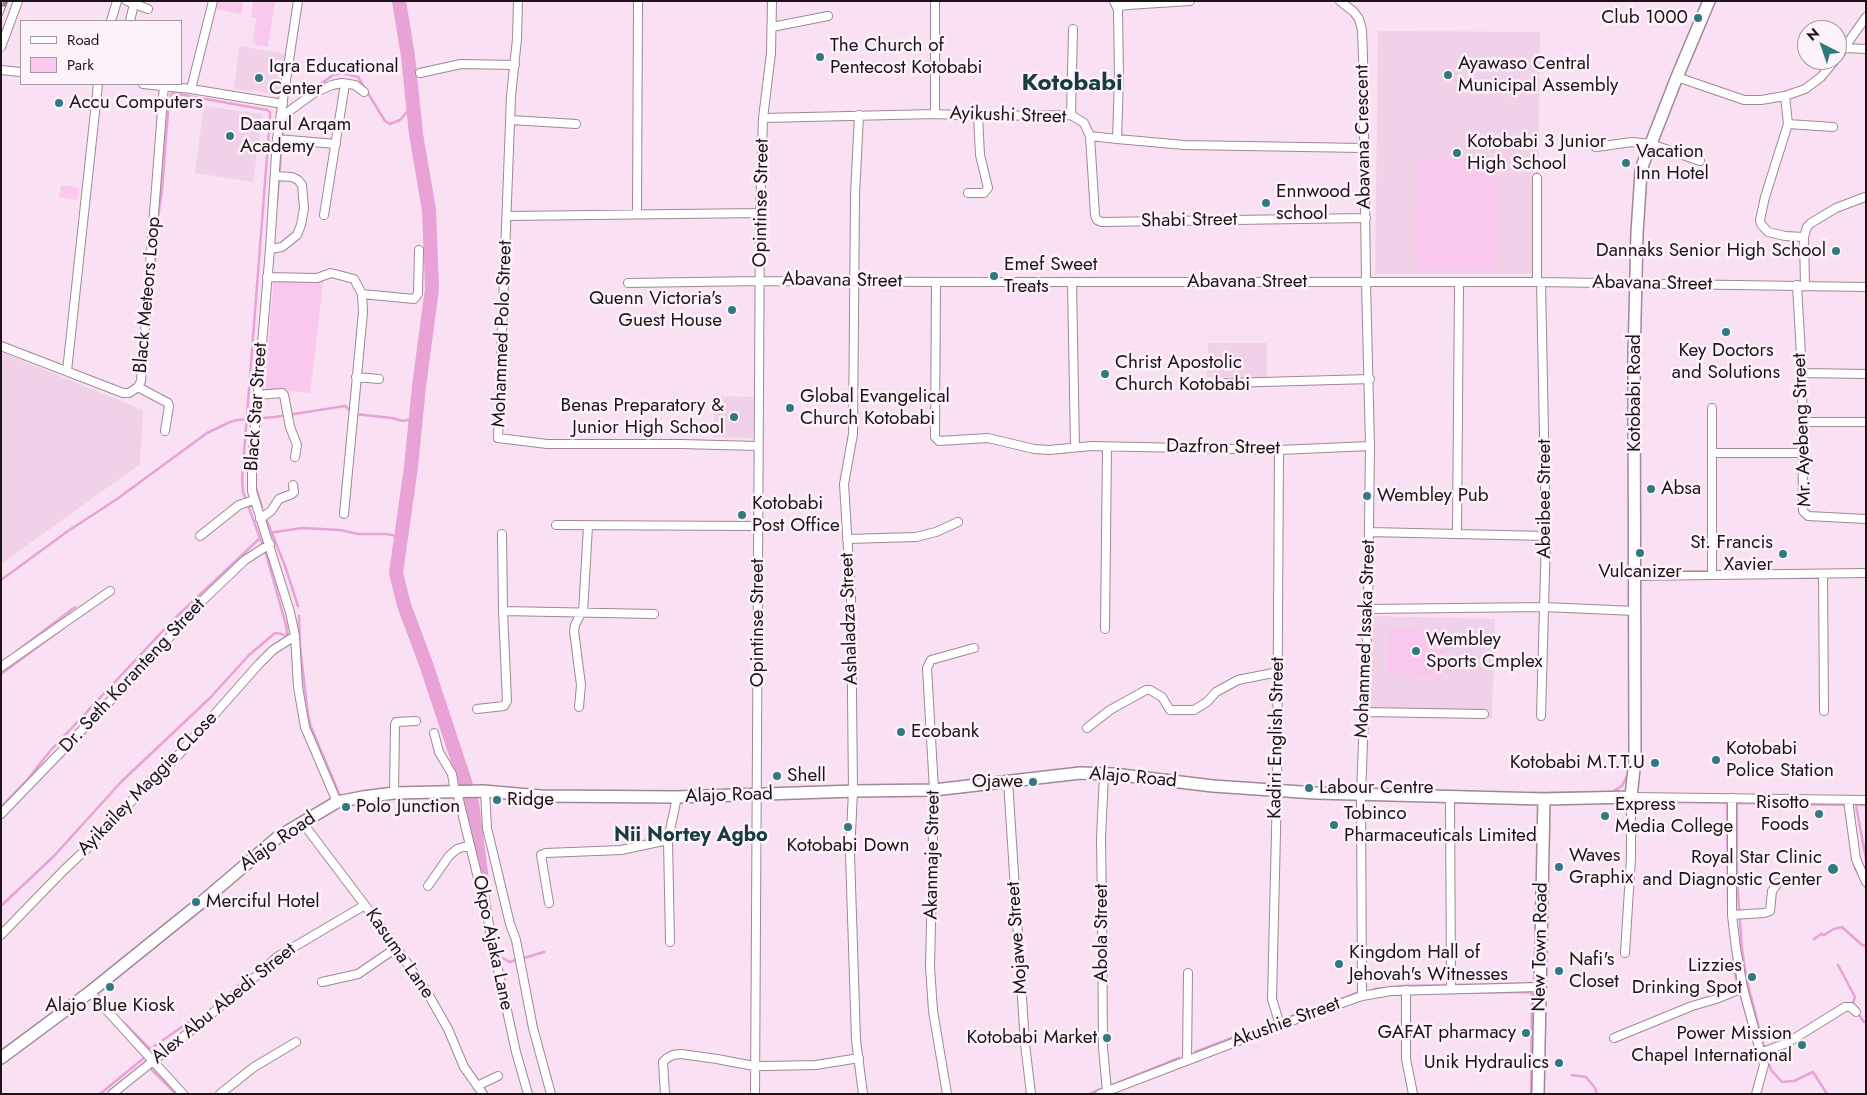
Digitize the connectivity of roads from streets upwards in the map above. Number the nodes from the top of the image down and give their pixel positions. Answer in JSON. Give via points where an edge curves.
{"nodes":[{"id":1,"x":18,"y":1,"type":"edge"},
{"id":2,"x":118,"y":1,"type":"edge"},
{"id":3,"x":213,"y":1,"type":"edge"},
{"id":4,"x":298,"y":1,"type":"edge"},
{"id":5,"x":518,"y":1,"type":"edge"},
{"id":6,"x":638,"y":1,"type":"edge"},
{"id":7,"x":772,"y":1,"type":"edge"},
{"id":8,"x":1114,"y":1,"type":"edge"},
{"id":9,"x":1190,"y":1,"type":"edge"},
{"id":10,"x":1340,"y":1,"type":"edge"},
{"id":11,"x":1709,"y":1,"type":"edge"},
{"id":12,"x":935,"y":2,"type":"edge"},
{"id":13,"x":1162,"y":2,"type":"edge"},
{"id":14,"x":131,"y":3,"type":"edge"},
{"id":15,"x":148,"y":8,"type":"dead end"},
{"id":16,"x":1118,"y":10,"type":"junction"},
{"id":17,"x":828,"y":16,"type":"dead end"},
{"id":18,"x":1866,"y":17,"type":"edge"},
{"id":19,"x":110,"y":20,"type":"edge"},
{"id":20,"x":130,"y":20,"type":"edge"},
{"id":21,"x":772,"y":27,"type":"junction"},
{"id":22,"x":1072,"y":29,"type":"dead end"},
{"id":23,"x":1847,"y":44,"type":"edge"},
{"id":24,"x":1,"y":47,"type":"edge"},
{"id":25,"x":1847,"y":48,"type":"edge"},
{"id":26,"x":1866,"y":49,"type":"edge"},
{"id":27,"x":515,"y":65,"type":"junction"},
{"id":28,"x":1,"y":70,"type":"edge"},
{"id":29,"x":1826,"y":70,"type":"edge"},
{"id":30,"x":20,"y":72,"type":"edge"},
{"id":31,"x":420,"y":73,"type":"dead end"},
{"id":32,"x":1677,"y":77,"type":"junction"},
{"id":33,"x":345,"y":84,"type":"junction"},
{"id":34,"x":98,"y":85,"type":"edge"},
{"id":35,"x":164,"y":85,"type":"joint"},
{"id":36,"x":191,"y":89,"type":"junction"},
{"id":37,"x":364,"y":92,"type":"dead end"},
{"id":38,"x":1785,"y":96,"type":"junction"},
{"id":39,"x":283,"y":104,"type":"junction"},
{"id":40,"x":859,"y":114,"type":"junction"},
{"id":41,"x":935,"y":114,"type":"junction"},
{"id":42,"x":1071,"y":115,"type":"junction"},
{"id":43,"x":978,"y":116,"type":"junction"},
{"id":44,"x":281,"y":117,"type":"junction"},
{"id":45,"x":763,"y":118,"type":"junction"},
{"id":46,"x":511,"y":120,"type":"junction"},
{"id":47,"x":576,"y":124,"type":"dead end"},
{"id":48,"x":1788,"y":124,"type":"junction"},
{"id":49,"x":1833,"y":127,"type":"dead end"},
{"id":50,"x":1090,"y":136,"type":"junction"},
{"id":51,"x":277,"y":138,"type":"junction"},
{"id":52,"x":1117,"y":139,"type":"junction"},
{"id":53,"x":336,"y":144,"type":"junction"},
{"id":54,"x":1650,"y":144,"type":"junction"},
{"id":55,"x":1596,"y":147,"type":"dead end"},
{"id":56,"x":1363,"y":148,"type":"junction"},
{"id":57,"x":1700,"y":161,"type":"dead end"},
{"id":58,"x":275,"y":176,"type":"junction"},
{"id":59,"x":1537,"y":178,"type":"dead end"},
{"id":60,"x":968,"y":193,"type":"dead end"},
{"id":61,"x":1865,"y":197,"type":"edge"},
{"id":62,"x":637,"y":213,"type":"junction"},
{"id":63,"x":760,"y":213,"type":"junction"},
{"id":64,"x":324,"y":215,"type":"dead end"},
{"id":65,"x":508,"y":216,"type":"junction"},
{"id":66,"x":1366,"y":218,"type":"junction"},
{"id":67,"x":1804,"y":237,"type":"junction"},
{"id":68,"x":270,"y":249,"type":"junction"},
{"id":69,"x":419,"y":250,"type":"dead end"},
{"id":70,"x":267,"y":277,"type":"junction"},
{"id":71,"x":760,"y":280,"type":"junction"},
{"id":72,"x":853,"y":281,"type":"junction"},
{"id":73,"x":936,"y":282,"type":"junction"},
{"id":74,"x":1072,"y":282,"type":"junction"},
{"id":75,"x":1366,"y":282,"type":"junction"},
{"id":76,"x":1459,"y":282,"type":"junction"},
{"id":77,"x":1539,"y":282,"type":"junction"},
{"id":78,"x":628,"y":283,"type":"dead end"},
{"id":79,"x":1637,"y":284,"type":"junction"},
{"id":80,"x":1801,"y":285,"type":"junction"},
{"id":81,"x":1866,"y":287,"type":"edge"},
{"id":82,"x":362,"y":294,"type":"junction"},
{"id":83,"x":1,"y":346,"type":"edge"},
{"id":84,"x":67,"y":371,"type":"junction"},
{"id":85,"x":1802,"y":373,"type":"junction"},
{"id":86,"x":1866,"y":374,"type":"edge"},
{"id":87,"x":356,"y":377,"type":"junction"},
{"id":88,"x":379,"y":379,"type":"dead end"},
{"id":89,"x":1370,"y":379,"type":"junction"},
{"id":90,"x":1226,"y":383,"type":"dead end"},
{"id":91,"x":138,"y":387,"type":"junction"},
{"id":92,"x":257,"y":394,"type":"junction"},
{"id":93,"x":1712,"y":408,"type":"dead end"},
{"id":94,"x":1803,"y":422,"type":"junction"},
{"id":95,"x":1866,"y":422,"type":"edge"},
{"id":96,"x":165,"y":431,"type":"dead end"},
{"id":97,"x":758,"y":446,"type":"junction"},
{"id":98,"x":1370,"y":446,"type":"junction"},
{"id":99,"x":1075,"y":447,"type":"junction"},
{"id":100,"x":1107,"y":447,"type":"junction"},
{"id":101,"x":1279,"y":450,"type":"junction"},
{"id":102,"x":1712,"y":453,"type":"junction"},
{"id":103,"x":1801,"y":453,"type":"junction"},
{"id":104,"x":295,"y":457,"type":"dead end"},
{"id":105,"x":293,"y":485,"type":"dead end"},
{"id":106,"x":254,"y":500,"type":"junction"},
{"id":107,"x":344,"y":514,"type":"dead end"},
{"id":108,"x":260,"y":519,"type":"junction"},
{"id":109,"x":1866,"y":519,"type":"edge"},
{"id":110,"x":958,"y":522,"type":"dead end"},
{"id":111,"x":556,"y":525,"type":"dead end"},
{"id":112,"x":588,"y":526,"type":"junction"},
{"id":113,"x":758,"y":526,"type":"junction"},
{"id":114,"x":1369,"y":532,"type":"junction"},
{"id":115,"x":1457,"y":533,"type":"junction"},
{"id":116,"x":502,"y":534,"type":"dead end"},
{"id":117,"x":200,"y":536,"type":"dead end"},
{"id":118,"x":1546,"y":536,"type":"junction"},
{"id":119,"x":847,"y":540,"type":"junction"},
{"id":120,"x":270,"y":544,"type":"junction"},
{"id":121,"x":1866,"y":573,"type":"edge"},
{"id":122,"x":1823,"y":574,"type":"junction"},
{"id":123,"x":1712,"y":575,"type":"junction"},
{"id":124,"x":1634,"y":576,"type":"junction"},
{"id":125,"x":110,"y":592,"type":"dead end"},
{"id":126,"x":1544,"y":607,"type":"junction"},
{"id":127,"x":1368,"y":609,"type":"junction"},
{"id":128,"x":503,"y":611,"type":"junction"},
{"id":129,"x":1635,"y":611,"type":"junction"},
{"id":130,"x":582,"y":613,"type":"junction"},
{"id":131,"x":654,"y":614,"type":"dead end"},
{"id":132,"x":1105,"y":629,"type":"dead end"},
{"id":133,"x":295,"y":636,"type":"junction"},
{"id":134,"x":974,"y":648,"type":"dead end"},
{"id":135,"x":1,"y":667,"type":"edge"},
{"id":136,"x":1278,"y":672,"type":"junction"},
{"id":137,"x":579,"y":707,"type":"dead end"},
{"id":138,"x":477,"y":708,"type":"dead end"},
{"id":139,"x":1824,"y":711,"type":"dead end"},
{"id":140,"x":1365,"y":712,"type":"junction"},
{"id":141,"x":1484,"y":714,"type":"dead end"},
{"id":142,"x":1541,"y":716,"type":"dead end"},
{"id":143,"x":416,"y":721,"type":"dead end"},
{"id":144,"x":1087,"y":728,"type":"dead end"},
{"id":145,"x":434,"y":733,"type":"dead end"},
{"id":146,"x":1104,"y":774,"type":"junction"},
{"id":147,"x":1008,"y":781,"type":"junction"},
{"id":148,"x":934,"y":790,"type":"junction"},
{"id":149,"x":484,"y":791,"type":"junction"},
{"id":150,"x":853,"y":791,"type":"junction"},
{"id":151,"x":1277,"y":791,"type":"junction"},
{"id":152,"x":457,"y":792,"type":"junction"},
{"id":153,"x":394,"y":793,"type":"junction"},
{"id":154,"x":756,"y":795,"type":"junction"},
{"id":155,"x":1361,"y":795,"type":"junction"},
{"id":156,"x":677,"y":797,"type":"junction"},
{"id":157,"x":1450,"y":797,"type":"junction"},
{"id":158,"x":1631,"y":797,"type":"junction"},
{"id":159,"x":1732,"y":798,"type":"junction"},
{"id":160,"x":1544,"y":799,"type":"junction"},
{"id":161,"x":1848,"y":800,"type":"junction"},
{"id":162,"x":1866,"y":800,"type":"edge"},
{"id":163,"x":338,"y":802,"type":"junction"},
{"id":164,"x":1,"y":814,"type":"edge"},
{"id":165,"x":302,"y":822,"type":"junction"},
{"id":166,"x":668,"y":840,"type":"junction"},
{"id":167,"x":470,"y":845,"type":"junction"},
{"id":168,"x":1866,"y":882,"type":"edge"},
{"id":169,"x":1778,"y":883,"type":"dead end"},
{"id":170,"x":428,"y":886,"type":"dead end"},
{"id":171,"x":549,"y":903,"type":"dead end"},
{"id":172,"x":365,"y":905,"type":"junction"},
{"id":173,"x":1732,"y":915,"type":"junction"},
{"id":174,"x":1,"y":935,"type":"edge"},
{"id":175,"x":670,"y":942,"type":"dead end"},
{"id":176,"x":396,"y":948,"type":"junction"},
{"id":177,"x":1625,"y":953,"type":"dead end"},
{"id":178,"x":1188,"y":973,"type":"dead end"},
{"id":179,"x":322,"y":982,"type":"dead end"},
{"id":180,"x":1540,"y":987,"type":"junction"},
{"id":181,"x":1743,"y":988,"type":"junction"},
{"id":182,"x":1451,"y":989,"type":"junction"},
{"id":183,"x":1406,"y":990,"type":"junction"},
{"id":184,"x":90,"y":992,"type":"junction"},
{"id":185,"x":1362,"y":996,"type":"junction"},
{"id":186,"x":1856,"y":1012,"type":"dead end"},
{"id":187,"x":1280,"y":1025,"type":"junction"},
{"id":188,"x":1614,"y":1038,"type":"dead end"},
{"id":189,"x":296,"y":1042,"type":"dead end"},
{"id":190,"x":1760,"y":1053,"type":"junction"},
{"id":191,"x":1,"y":1058,"type":"edge"},
{"id":192,"x":859,"y":1058,"type":"junction"},
{"id":193,"x":153,"y":1060,"type":"junction"},
{"id":194,"x":1187,"y":1060,"type":"junction"},
{"id":195,"x":754,"y":1066,"type":"junction"},
{"id":196,"x":498,"y":1076,"type":"dead end"},
{"id":197,"x":1124,"y":1085,"type":"junction"},
{"id":198,"x":477,"y":1086,"type":"junction"},
{"id":199,"x":1104,"y":1092,"type":"edge"},
{"id":200,"x":112,"y":1094,"type":"edge"},
{"id":201,"x":183,"y":1094,"type":"edge"},
{"id":202,"x":220,"y":1094,"type":"edge"},
{"id":203,"x":482,"y":1094,"type":"edge"},
{"id":204,"x":528,"y":1094,"type":"edge"},
{"id":205,"x":551,"y":1094,"type":"edge"},
{"id":206,"x":665,"y":1094,"type":"edge"},
{"id":207,"x":755,"y":1094,"type":"edge"},
{"id":208,"x":863,"y":1094,"type":"edge"},
{"id":209,"x":946,"y":1094,"type":"edge"},
{"id":210,"x":1031,"y":1094,"type":"edge"},
{"id":211,"x":1127,"y":1094,"type":"edge"},
{"id":212,"x":1412,"y":1094,"type":"edge"},
{"id":213,"x":1538,"y":1094,"type":"edge"},
{"id":214,"x":1756,"y":1094,"type":"edge"}],
"edges":[{"from":1,"to":24,"type":"street"},
{"from":2,"to":19,"type":"street"},
{"from":3,"to":36,"type":"street"},
{"from":4,"to":39,"type":"street","name":"Black Star Street"},
{"from":5,"to":27,"type":"street","name":"Mohammed Polo Street"},
{"from":6,"to":62,"type":"street"},
{"from":7,"to":21,"type":"street","name":"Opintinse Street"},
{"from":8,"to":16,"type":"street"},
{"from":9,"to":13,"type":"street"},
{"from":10,"to":56,"type":"street","name":"Abavana Crescent","via":[[1354,12],[1362,30]]},
{"from":11,"to":32,"type":"street","name":"Kotobabi Road"},
{"from":12,"to":41,"type":"street"},
{"from":13,"to":16,"type":"street","via":[[1120,6]]},
{"from":14,"to":15,"type":"street"},
{"from":14,"to":20,"type":"street"},
{"from":16,"to":52,"type":"street"},
{"from":17,"to":21,"type":"street"},
{"from":18,"to":23,"type":"street"},
{"from":21,"to":45,"type":"street","name":"Opintinse Street"},
{"from":22,"to":42,"type":"street"},
{"from":25,"to":26,"type":"street"},
{"from":27,"to":31,"type":"street","via":[[461,64]]},
{"from":27,"to":46,"type":"street","name":"Mohammed Polo Street"},
{"from":28,"to":30,"type":"street"},
{"from":29,"to":38,"type":"street","via":[[1812,85]]},
{"from":32,"to":38,"type":"street","via":[[1744,100]]},
{"from":32,"to":54,"type":"street","name":"Kotobabi Road"},
{"from":33,"to":37,"type":"street","via":[[355,85]]},
{"from":33,"to":44,"type":"street","via":[[322,88]]},
{"from":33,"to":53,"type":"street"},
{"from":34,"to":84,"type":"street"},
{"from":35,"to":36,"type":"street"},
{"from":35,"to":91,"type":"street","name":"Black Meteors Loop","via":[[142,381]]},
{"from":36,"to":39,"type":"street"},
{"from":38,"to":48,"type":"street"},
{"from":39,"to":44,"type":"street","name":"Black Star Street"},
{"from":40,"to":41,"type":"street","name":"Ayikushi Street"},
{"from":40,"to":45,"type":"street","name":"Ayikushi Street"},
{"from":40,"to":72,"type":"street","name":"Ashaladza Street"},
{"from":41,"to":43,"type":"street","name":"Ayikushi Street"},
{"from":42,"to":43,"type":"street","name":"Ayikushi Street"},
{"from":42,"to":50,"type":"street","name":"Ayikushi Street","via":[[1084,123]]},
{"from":43,"to":60,"type":"street","via":[[980,155],[988,188],[984,193]]},
{"from":44,"to":51,"type":"street","name":"Black Star Street"},
{"from":45,"to":63,"type":"street","name":"Opintinse Street"},
{"from":46,"to":47,"type":"street"},
{"from":46,"to":65,"type":"street","name":"Mohammed Polo Street"},
{"from":48,"to":49,"type":"street"},
{"from":48,"to":67,"type":"street","via":[[1764,197],[1760,220],[1768,232]]},
{"from":50,"to":52,"type":"street","name":"Ayikushi Street"},
{"from":50,"to":66,"type":"street","name":"Shabi Street","via":[[1095,215],[1102,222]]},
{"from":51,"to":53,"type":"street"},
{"from":51,"to":58,"type":"street","name":"Black Star Street"},
{"from":52,"to":56,"type":"street","name":"Ayikushi Street","via":[[1184,145]]},
{"from":53,"to":64,"type":"street"},
{"from":54,"to":55,"type":"street","via":[[1632,142]]},
{"from":54,"to":57,"type":"street"},
{"from":54,"to":79,"type":"street","name":"Kotobabi Road","via":[[1641,172]]},
{"from":56,"to":66,"type":"street","name":"Abavana Crescent"},
{"from":58,"to":68,"type":"street","name":"Black Star Street"},
{"from":58,"to":68,"type":"street","via":[[298,180],[302,185],[304,208],[296,235],[282,247]]},
{"from":59,"to":77,"type":"street","name":"Abeibee Street"},
{"from":61,"to":67,"type":"street","via":[[1836,208],[1811,223]]},
{"from":62,"to":63,"type":"street"},
{"from":62,"to":65,"type":"street"},
{"from":63,"to":71,"type":"street","name":"Opintinse Street"},
{"from":65,"to":97,"type":"street","name":"Mohammed Polo Street","via":[[498,438],[547,444]]},
{"from":66,"to":75,"type":"street","name":"Abavana Crescent"},
{"from":67,"to":80,"type":"street","name":"Mr. Ayebeng Street"},
{"from":68,"to":70,"type":"street","name":"Black Star Street"},
{"from":69,"to":82,"type":"street","via":[[418,294],[414,299]]},
{"from":70,"to":82,"type":"street","via":[[317,278],[331,273],[354,279]]},
{"from":70,"to":92,"type":"street","name":"Black Star Street"},
{"from":71,"to":72,"type":"street","name":"Abavana Street"},
{"from":71,"to":78,"type":"street","name":"Abavana Street"},
{"from":71,"to":97,"type":"street","name":"Opintinse Street"},
{"from":72,"to":73,"type":"street","name":"Abavana Street"},
{"from":72,"to":119,"type":"street","name":"Ashaladza Street","via":[[853,434],[844,484]]},
{"from":73,"to":74,"type":"street","name":"Abavana Street"},
{"from":73,"to":99,"type":"street","name":"Dazfron Street","via":[[936,439],[988,438],[1049,450]]},
{"from":74,"to":75,"type":"street","name":"Abavana Street"},
{"from":74,"to":99,"type":"street"},
{"from":75,"to":76,"type":"street","name":"Abavana Street"},
{"from":75,"to":89,"type":"street","name":"Mohammed Issaka Street"},
{"from":76,"to":77,"type":"street","name":"Abavana Street"},
{"from":76,"to":115,"type":"street"},
{"from":77,"to":79,"type":"street","name":"Abavana Street"},
{"from":77,"to":118,"type":"street","name":"Abeibee Street"},
{"from":79,"to":80,"type":"street","name":"Abavana Street"},
{"from":79,"to":124,"type":"street","name":"Kotobabi Road"},
{"from":80,"to":81,"type":"street","name":"Abavana Street"},
{"from":80,"to":85,"type":"street","name":"Mr. Ayebeng Street"},
{"from":82,"to":87,"type":"street"},
{"from":83,"to":84,"type":"street","name":"Black Meteors Loop"},
{"from":84,"to":91,"type":"street","name":"Black Meteors Loop","via":[[123,393]]},
{"from":85,"to":86,"type":"street"},
{"from":85,"to":94,"type":"street","name":"Mr. Ayebeng Street"},
{"from":87,"to":88,"type":"street"},
{"from":87,"to":107,"type":"street"},
{"from":89,"to":90,"type":"street"},
{"from":89,"to":98,"type":"street","name":"Mohammed Issaka Street"},
{"from":91,"to":96,"type":"street","via":[[168,402]]},
{"from":92,"to":104,"type":"street","via":[[284,395],[297,445]]},
{"from":92,"to":106,"type":"street","name":"Black Star Street","via":[[252,462]]},
{"from":93,"to":102,"type":"street"},
{"from":94,"to":95,"type":"street"},
{"from":94,"to":103,"type":"street","name":"Mr. Ayebeng Street"},
{"from":97,"to":113,"type":"street","name":"Opintinse Street"},
{"from":98,"to":101,"type":"street","name":"Dazfron Street"},
{"from":98,"to":114,"type":"street","name":"Mohammed Issaka Street"},
{"from":99,"to":100,"type":"street","name":"Dazfron Street"},
{"from":100,"to":101,"type":"street","name":"Dazfron Street"},
{"from":100,"to":132,"type":"street"},
{"from":101,"to":136,"type":"street","name":"Kadiri English Street"},
{"from":102,"to":103,"type":"street"},
{"from":102,"to":123,"type":"street"},
{"from":103,"to":109,"type":"street","name":"Mr. Ayebeng Street","via":[[1805,514]]},
{"from":105,"to":108,"type":"street","via":[[294,492],[279,499]]},
{"from":106,"to":108,"type":"street","name":"Black Star Street"},
{"from":106,"to":117,"type":"street","via":[[239,505]]},
{"from":108,"to":120,"type":"street","name":"Black Star Street"},
{"from":110,"to":119,"type":"street","via":[[916,537]]},
{"from":111,"to":112,"type":"street"},
{"from":112,"to":113,"type":"street"},
{"from":112,"to":130,"type":"street"},
{"from":113,"to":154,"type":"street","name":"Opintinse Street"},
{"from":114,"to":115,"type":"street"},
{"from":114,"to":127,"type":"street","name":"Mohammed Issaka Street"},
{"from":115,"to":118,"type":"street"},
{"from":116,"to":128,"type":"street"},
{"from":118,"to":126,"type":"street","name":"Abeibee Street"},
{"from":119,"to":150,"type":"street","name":"Ashaladza Street","via":[[851,596]]},
{"from":120,"to":133,"type":"street","name":"Black Star Street"},
{"from":120,"to":164,"type":"street","name":"Dr. Seth Koranteng Street","via":[[245,560],[201,602]]},
{"from":121,"to":122,"type":"street"},
{"from":122,"to":123,"type":"street"},
{"from":122,"to":139,"type":"street"},
{"from":123,"to":124,"type":"street"},
{"from":124,"to":129,"type":"street","name":"Kotobabi Road"},
{"from":125,"to":135,"type":"street"},
{"from":126,"to":127,"type":"street"},
{"from":126,"to":129,"type":"street"},
{"from":126,"to":142,"type":"street","name":"Abeibee Street"},
{"from":127,"to":140,"type":"street","name":"Mohammed Issaka Street"},
{"from":128,"to":130,"type":"street"},
{"from":128,"to":138,"type":"street","via":[[507,701],[504,706]]},
{"from":129,"to":158,"type":"street","name":"Kotobabi Road","via":[[1635,759]]},
{"from":130,"to":131,"type":"street"},
{"from":130,"to":137,"type":"street","via":[[574,631],[581,684]]},
{"from":133,"to":163,"type":"street","name":"Black Star Street","via":[[298,687],[305,726]]},
{"from":133,"to":174,"type":"street","name":"Ayikailey Maggie CLose","via":[[259,664],[174,760]]},
{"from":134,"to":148,"type":"street","name":"Akanmaje Street","via":[[931,660],[927,668]]},
{"from":136,"to":144,"type":"street","via":[[1244,678],[1216,692],[1196,709],[1174,711],[1168,708],[1162,697],[1146,690],[1110,710]]},
{"from":136,"to":151,"type":"street","name":"Kadiri English Street"},
{"from":140,"to":141,"type":"street"},
{"from":140,"to":155,"type":"street","name":"Mohammed Issaka Street"},
{"from":143,"to":153,"type":"street","via":[[396,722],[394,725]]},
{"from":145,"to":152,"type":"street","name":"Okpo Ajaka Lane"},
{"from":146,"to":147,"type":"street","name":"Alajo Road","via":[[1055,775]]},
{"from":146,"to":151,"type":"street","name":"Alajo Road"},
{"from":146,"to":199,"type":"street","name":"Abola Street","via":[[1101,838]]},
{"from":147,"to":148,"type":"street","name":"Alajo Road"},
{"from":147,"to":210,"type":"street","name":"Mojawe Street","via":[[1024,1034]]},
{"from":148,"to":150,"type":"street","name":"Alajo Road"},
{"from":148,"to":209,"type":"street","name":"Akanmaje Street","via":[[930,967],[933,1011]]},
{"from":149,"to":152,"type":"street","name":"Alajo Road"},
{"from":149,"to":156,"type":"street","name":"Alajo Road","via":[[541,796]]},
{"from":149,"to":205,"type":"street","via":[[487,828]]},
{"from":150,"to":154,"type":"street","name":"Alajo Road"},
{"from":150,"to":192,"type":"street","name":"Ashaladza Street","via":[[850,854]]},
{"from":151,"to":155,"type":"street","name":"Alajo Road"},
{"from":151,"to":187,"type":"street","name":"Kadiri English Street","via":[[1272,999]]},
{"from":152,"to":153,"type":"street","name":"Alajo Road"},
{"from":152,"to":167,"type":"street","name":"Okpo Ajaka Lane"},
{"from":153,"to":163,"type":"street","name":"Alajo Road"},
{"from":154,"to":156,"type":"street","name":"Alajo Road"},
{"from":154,"to":195,"type":"street","name":"Opintinse Street"},
{"from":155,"to":157,"type":"street","name":"Alajo Road"},
{"from":155,"to":185,"type":"street","name":"Mohammed Issaka Street"},
{"from":156,"to":166,"type":"street"},
{"from":157,"to":160,"type":"street","name":"Alajo Road"},
{"from":157,"to":182,"type":"street"},
{"from":158,"to":159,"type":"street"},
{"from":158,"to":160,"type":"street","name":"Alajo Road"},
{"from":158,"to":177,"type":"street"},
{"from":159,"to":161,"type":"street"},
{"from":159,"to":173,"type":"street"},
{"from":160,"to":180,"type":"street","name":"New Town Road"},
{"from":161,"to":162,"type":"street"},
{"from":161,"to":168,"type":"street","via":[[1856,858]]},
{"from":163,"to":165,"type":"street","name":"Alajo Road"},
{"from":165,"to":172,"type":"street","name":"Kasuma Lane"},
{"from":165,"to":184,"type":"street","name":"Alajo Road","via":[[265,847]]},
{"from":166,"to":171,"type":"street","via":[[621,850],[541,855]]},
{"from":166,"to":175,"type":"street"},
{"from":167,"to":170,"type":"street","via":[[449,856]]},
{"from":167,"to":204,"type":"street","name":"Okpo Ajaka Lane","via":[[483,888],[490,937]]},
{"from":169,"to":173,"type":"street","via":[[1772,891],[1770,911]]},
{"from":172,"to":176,"type":"street","name":"Kasuma Lane"},
{"from":172,"to":193,"type":"street","name":"Alex Abu Abedi Street","via":[[277,957]]},
{"from":173,"to":181,"type":"street"},
{"from":176,"to":179,"type":"street","via":[[358,974]]},
{"from":176,"to":198,"type":"street","name":"Kasuma Lane","via":[[427,992],[464,1067]]},
{"from":178,"to":194,"type":"street"},
{"from":180,"to":182,"type":"street","name":"Akushie Street"},
{"from":180,"to":213,"type":"street","name":"New Town Road"},
{"from":181,"to":188,"type":"street"},
{"from":181,"to":190,"type":"street"},
{"from":182,"to":183,"type":"street","name":"Akushie Street"},
{"from":183,"to":185,"type":"street","name":"Akushie Street"},
{"from":183,"to":212,"type":"street","via":[[1406,1059]]},
{"from":184,"to":191,"type":"street","name":"Alajo Road"},
{"from":184,"to":193,"type":"street"},
{"from":185,"to":187,"type":"street","name":"Akushie Street"},
{"from":186,"to":190,"type":"street","via":[[1845,1006],[1787,1043]]},
{"from":187,"to":194,"type":"street","name":"Akushie Street"},
{"from":189,"to":202,"type":"street"},
{"from":190,"to":214,"type":"street","via":[[1764,1065]]},
{"from":192,"to":195,"type":"street","via":[[816,1065]]},
{"from":192,"to":208,"type":"street","name":"Ashaladza Street"},
{"from":193,"to":200,"type":"street","name":"Alex Abu Abedi Street"},
{"from":193,"to":201,"type":"street"},
{"from":194,"to":197,"type":"street","name":"Akushie Street"},
{"from":195,"to":206,"type":"street","via":[[717,1058],[673,1055],[663,1062]]},
{"from":195,"to":207,"type":"street","name":"Opintinse Street"},
{"from":196,"to":198,"type":"street"},
{"from":197,"to":199,"type":"street","name":"Akushie Street"},
{"from":197,"to":211,"type":"street"},
{"from":198,"to":203,"type":"street","name":"Kasuma Lane"}]}
